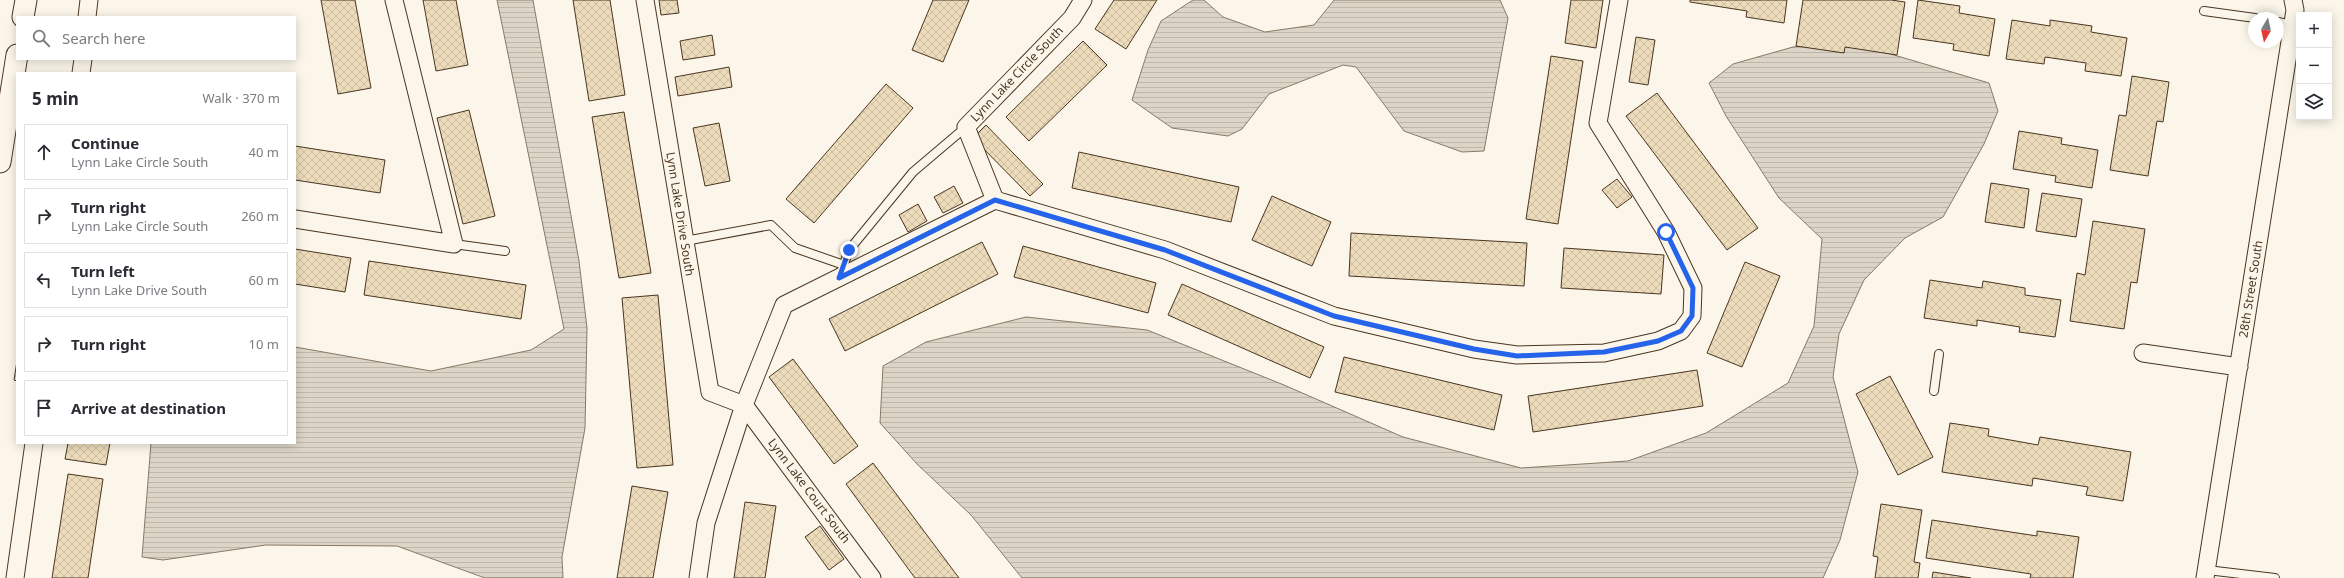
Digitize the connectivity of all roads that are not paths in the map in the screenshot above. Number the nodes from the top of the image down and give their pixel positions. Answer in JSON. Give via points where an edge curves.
{"nodes":[{"id":1,"x":26,"y":0,"type":"edge"},
{"id":2,"x":89,"y":0,"type":"edge"},
{"id":3,"x":394,"y":0,"type":"edge"},
{"id":4,"x":645,"y":0,"type":"edge"},
{"id":5,"x":1083,"y":0,"type":"edge"},
{"id":6,"x":1619,"y":0,"type":"edge"},
{"id":7,"x":2293,"y":0,"type":"edge"},
{"id":8,"x":2204,"y":11,"type":"dead end"},
{"id":9,"x":23,"y":16,"type":"edge"},
{"id":10,"x":87,"y":16,"type":"edge"},
{"id":11,"x":2248,"y":17,"type":"edge"},
{"id":12,"x":2285,"y":23,"type":"edge"},
{"id":13,"x":16,"y":60,"type":"edge"},
{"id":14,"x":83,"y":60,"type":"edge"},
{"id":15,"x":81,"y":72,"type":"edge"},
{"id":16,"x":966,"y":127,"type":"junction"},
{"id":17,"x":0,"y":162,"type":"edge"},
{"id":18,"x":995,"y":200,"type":"junction"},
{"id":19,"x":296,"y":219,"type":"edge"},
{"id":20,"x":685,"y":241,"type":"junction"},
{"id":21,"x":454,"y":244,"type":"junction"},
{"id":22,"x":505,"y":251,"type":"dead end"},
{"id":23,"x":841,"y":271,"type":"junction"},
{"id":24,"x":2143,"y":353,"type":"dead end"},
{"id":25,"x":1939,"y":354,"type":"dead end"},
{"id":26,"x":2239,"y":367,"type":"junction"},
{"id":27,"x":1934,"y":391,"type":"dead end"},
{"id":28,"x":744,"y":405,"type":"junction"},
{"id":29,"x":34,"y":444,"type":"edge"},
{"id":30,"x":2206,"y":574,"type":"edge"},
{"id":31,"x":16,"y":578,"type":"edge"},
{"id":32,"x":698,"y":578,"type":"edge"},
{"id":33,"x":872,"y":578,"type":"edge"},
{"id":34,"x":2274,"y":578,"type":"edge"}],
"edges":[{"from":1,"to":9,"type":"street"},
{"from":2,"to":10,"type":"street"},
{"from":3,"to":21,"type":"street"},
{"from":4,"to":20,"type":"street","name":"Lynn Lake Drive South"},
{"from":5,"to":16,"type":"street","name":"Lynn Lake Circle South","via":[[1072,18]]},
{"from":6,"to":18,"type":"street","via":[[1598,123],[1666,232],[1693,288],[1692,316],[1681,331],[1658,341],[1604,352],[1517,356],[1474,349],[1334,316],[1165,250]]},
{"from":7,"to":12,"type":"street","name":"28th Street South","via":[[2295,10]]},
{"from":8,"to":11,"type":"lane"},
{"from":12,"to":26,"type":"street","name":"28th Street South"},
{"from":13,"to":17,"type":"street"},
{"from":14,"to":15,"type":"street"},
{"from":16,"to":18,"type":"street","name":"Lynn Lake Circle South"},
{"from":16,"to":23,"type":"lane","via":[[913,172],[849,250]]},
{"from":18,"to":23,"type":"street"},
{"from":19,"to":21,"type":"street"},
{"from":20,"to":23,"type":"lane","via":[[771,226],[796,248]]},
{"from":20,"to":28,"type":"street","name":"Lynn Lake Drive South","via":[[710,392]]},
{"from":21,"to":22,"type":"lane"},
{"from":23,"to":28,"type":"street","via":[[784,305]]},
{"from":24,"to":26,"type":"street"},
{"from":25,"to":27,"type":"lane"},
{"from":26,"to":30,"type":"street","name":"28th Street South"},
{"from":28,"to":32,"type":"street","via":[[706,523]]},
{"from":28,"to":33,"type":"street","name":"Lynn Lake Court South"},
{"from":29,"to":31,"type":"street"},
{"from":30,"to":34,"type":"lane"}]}
